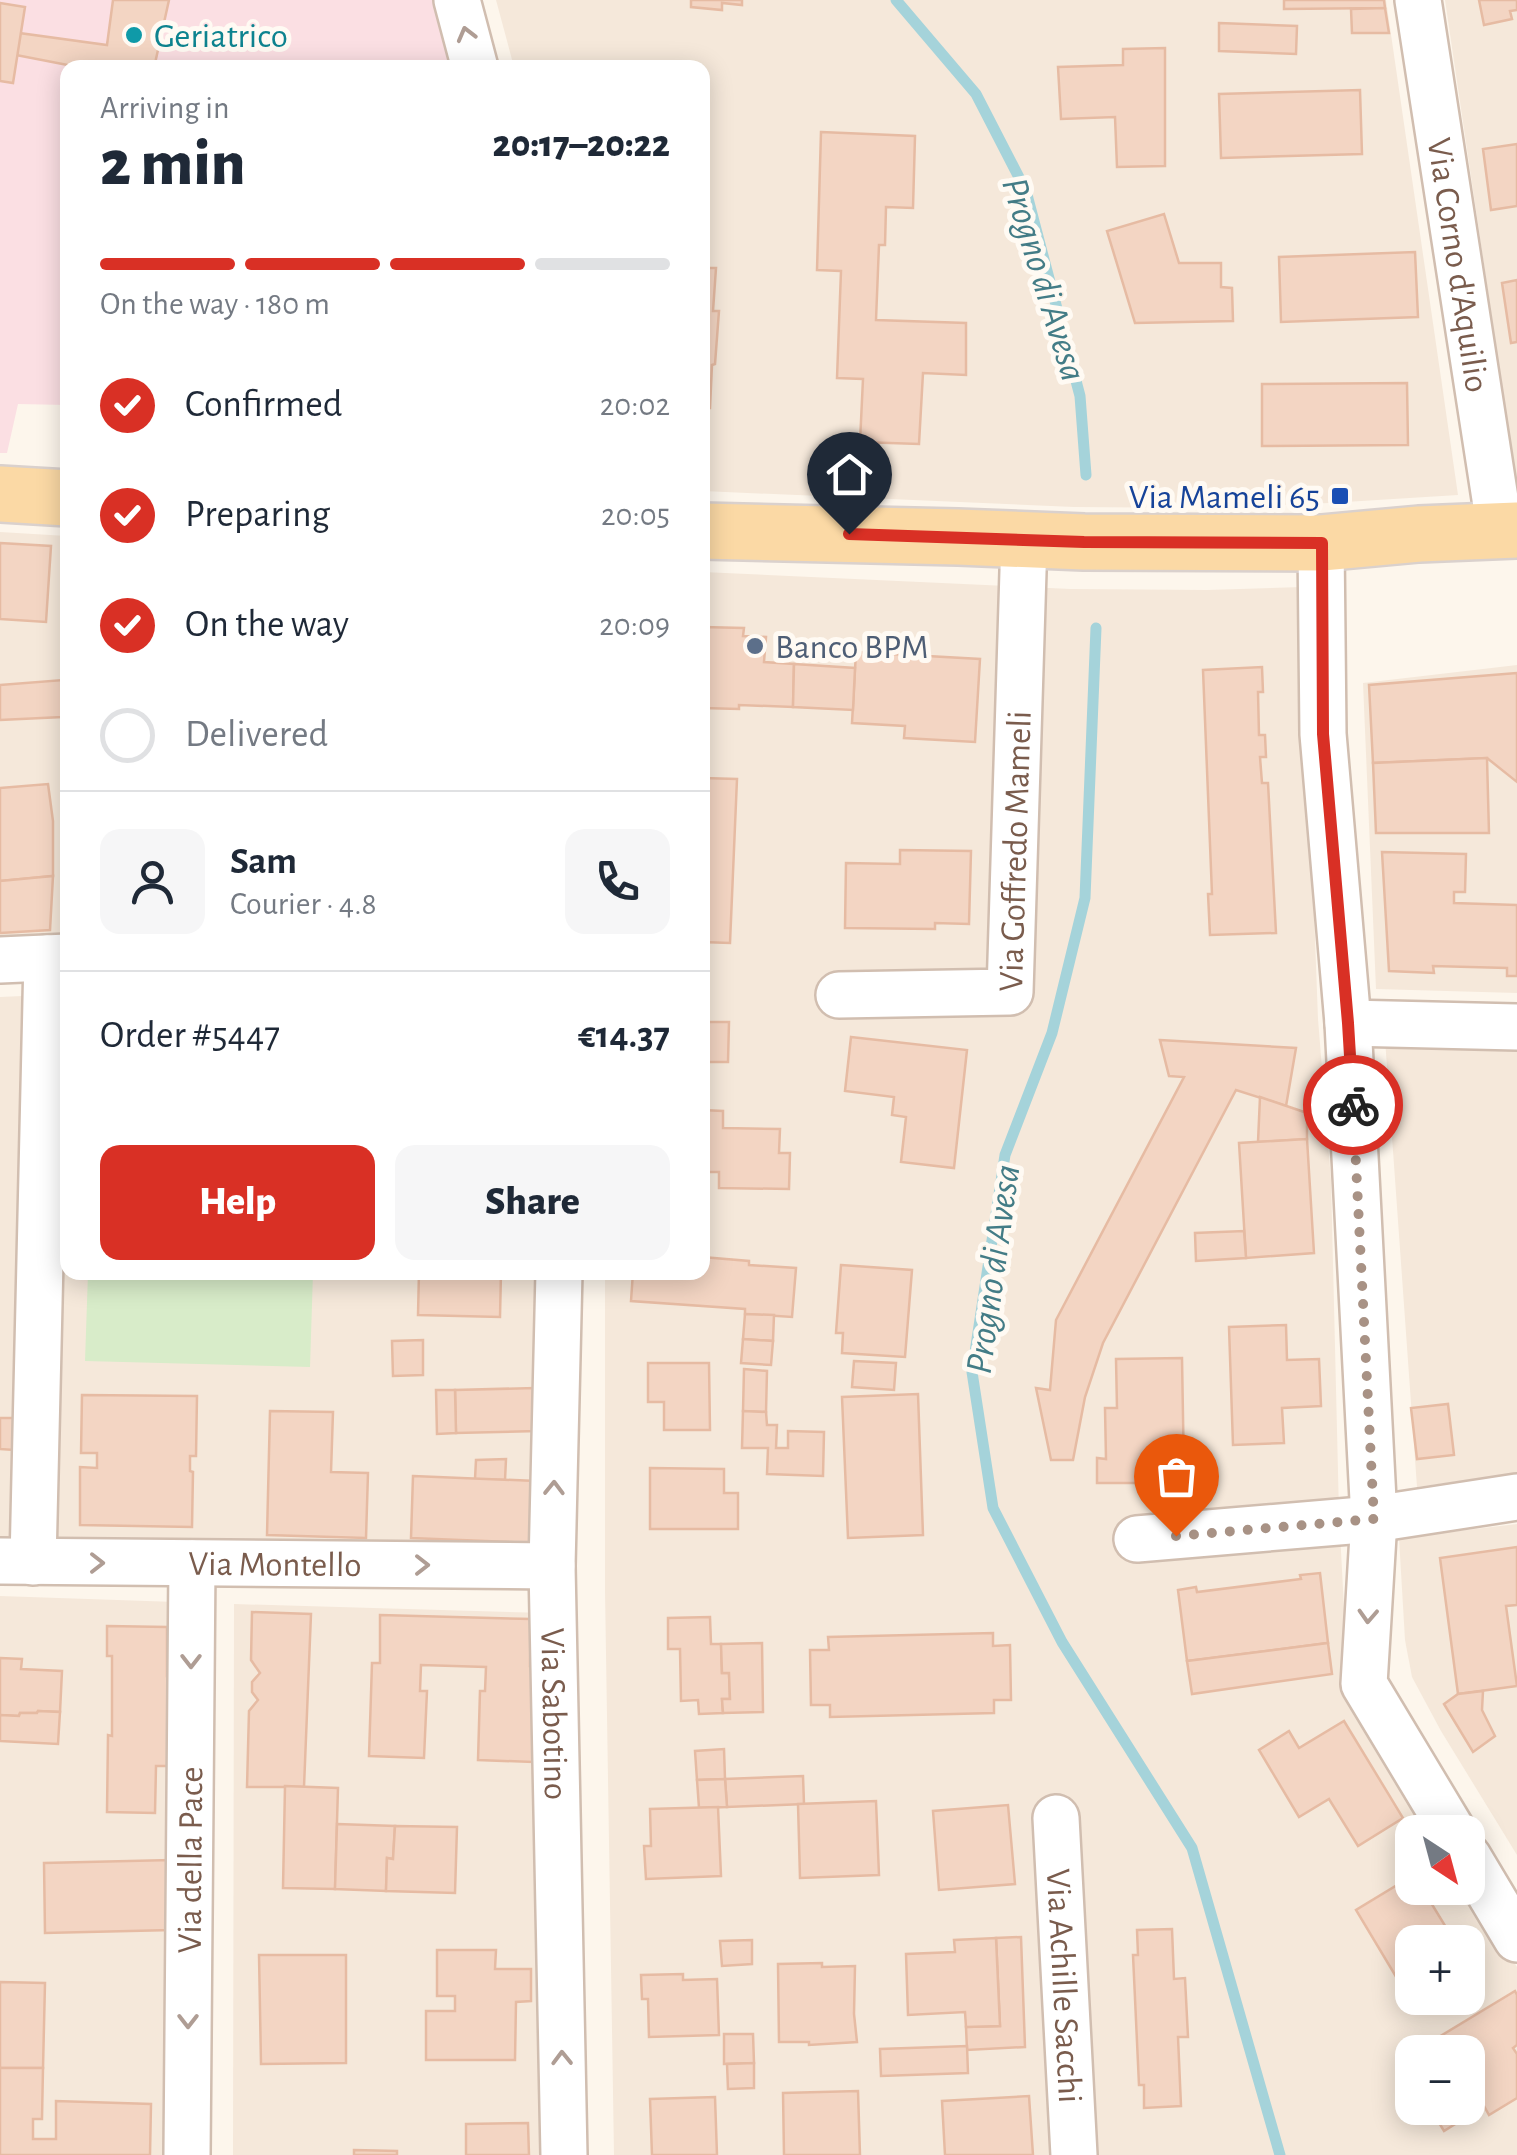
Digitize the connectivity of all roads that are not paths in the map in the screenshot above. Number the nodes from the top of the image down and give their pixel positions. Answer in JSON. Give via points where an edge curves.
{"nodes":[{"id":1,"x":457,"y":0,"type":"edge"},
{"id":2,"x":1418,"y":0,"type":"edge"},
{"id":3,"x":472,"y":60,"type":"edge"},
{"id":4,"x":0,"y":494,"type":"edge"},
{"id":5,"x":60,"y":498,"type":"edge"},
{"id":6,"x":1508,"y":530,"type":"edge"},
{"id":7,"x":710,"y":532,"type":"edge"},
{"id":8,"x":1024,"y":539,"type":"junction"},
{"id":9,"x":1322,"y":543,"type":"junction"},
{"id":10,"x":57,"y":957,"type":"edge"},
{"id":11,"x":0,"y":960,"type":"edge"},
{"id":12,"x":838,"y":995,"type":"dead end"},
{"id":13,"x":1348,"y":1023,"type":"junction"},
{"id":14,"x":1517,"y":1027,"type":"edge"},
{"id":15,"x":559,"y":1280,"type":"edge"},
{"id":16,"x":1517,"y":1497,"type":"edge"},
{"id":17,"x":1374,"y":1519,"type":"junction"},
{"id":18,"x":1136,"y":1540,"type":"dead end"},
{"id":19,"x":16,"y":1562,"type":"edge"},
{"id":20,"x":192,"y":1563,"type":"junction"},
{"id":21,"x":552,"y":1566,"type":"junction"},
{"id":22,"x":1443,"y":1815,"type":"edge"},
{"id":23,"x":1056,"y":1818,"type":"dead end"},
{"id":24,"x":1485,"y":1885,"type":"edge"},
{"id":25,"x":1517,"y":1939,"type":"edge"},
{"id":26,"x":187,"y":2155,"type":"edge"},
{"id":27,"x":564,"y":2155,"type":"edge"},
{"id":28,"x":1074,"y":2155,"type":"edge"}],
"edges":[{"from":3,"to":1,"type":"street","one_way":true},
{"from":2,"to":6,"type":"street","name":"Via Corno d'Aquilio"},
{"from":4,"to":5,"type":"main road"},
{"from":6,"to":9,"type":"main road"},
{"from":7,"to":8,"type":"main road"},
{"from":8,"to":9,"type":"main road"},
{"from":8,"to":12,"type":"street","name":"Via Goffredo Mameli","via":[[1010,992]]},
{"from":9,"to":13,"type":"street","via":[[1323,734]]},
{"from":10,"to":11,"type":"street"},
{"from":10,"to":19,"type":"street"},
{"from":13,"to":14,"type":"street"},
{"from":13,"to":17,"type":"street"},
{"from":21,"to":15,"type":"street","name":"Via Sabotino","one_way":true},
{"from":16,"to":17,"type":"street"},
{"from":17,"to":18,"type":"street"},
{"from":17,"to":22,"type":"street","one_way":true,"via":[[1364,1684]]},
{"from":19,"to":20,"type":"street","name":"Via Montello","one_way":true},
{"from":20,"to":21,"type":"street","name":"Via Montello","one_way":true},
{"from":20,"to":26,"type":"street","name":"Via della Pace","one_way":true},
{"from":27,"to":21,"type":"street","name":"Via Sabotino","one_way":true},
{"from":23,"to":28,"type":"street","name":"Via Achille Sacchi"},
{"from":24,"to":25,"type":"street"}]}
